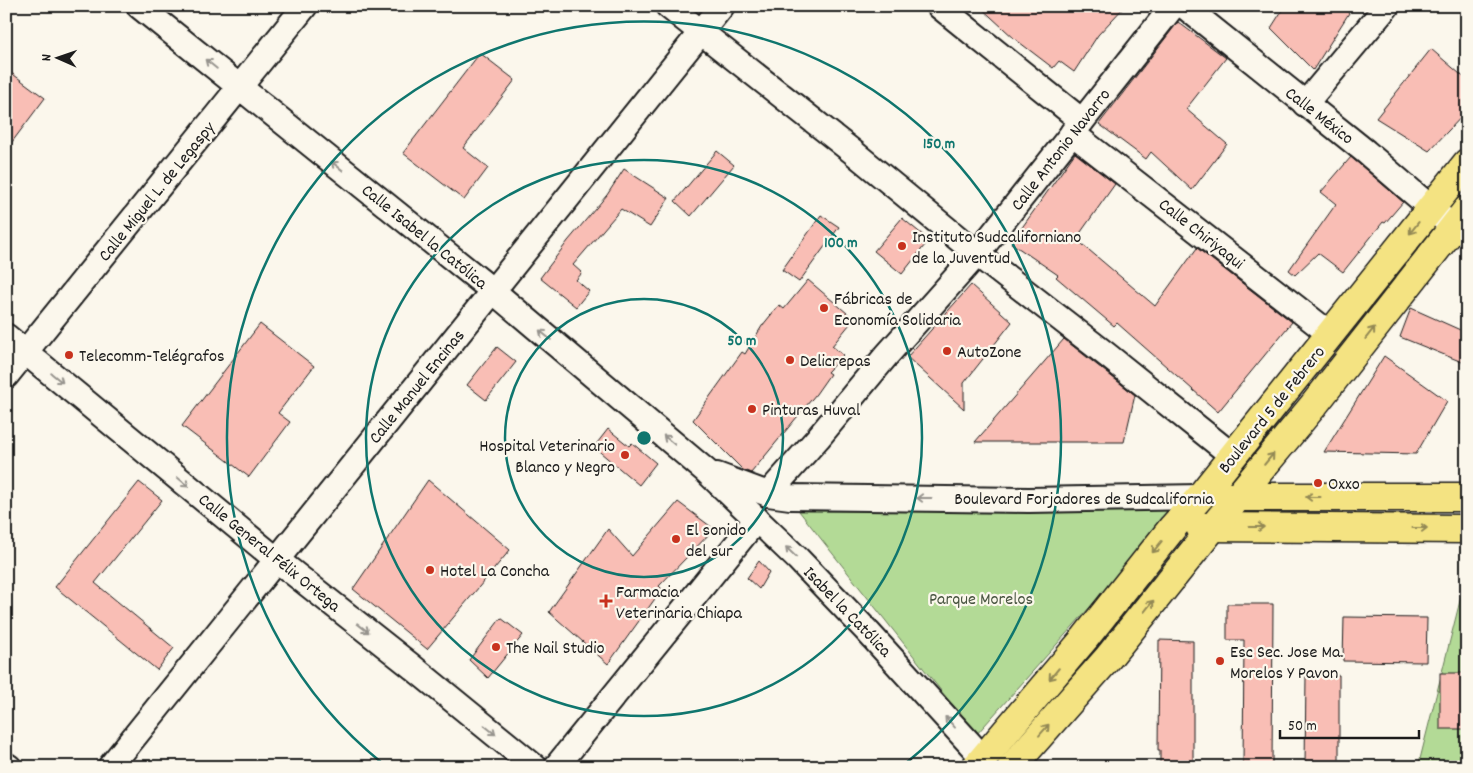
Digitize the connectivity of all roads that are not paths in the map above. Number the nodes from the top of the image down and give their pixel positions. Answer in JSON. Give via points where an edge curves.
{"nodes":[{"id":1,"x":139,"y":6,"type":"edge"},
{"id":2,"x":305,"y":6,"type":"edge"},
{"id":3,"x":668,"y":6,"type":"edge"},
{"id":4,"x":722,"y":6,"type":"edge"},
{"id":5,"x":938,"y":6,"type":"edge"},
{"id":6,"x":1173,"y":6,"type":"edge"},
{"id":7,"x":1184,"y":6,"type":"edge"},
{"id":8,"x":1387,"y":6,"type":"edge"},
{"id":9,"x":701,"y":33,"type":"junction"},
{"id":10,"x":240,"y":88,"type":"junction"},
{"id":11,"x":1306,"y":104,"type":"junction"},
{"id":12,"x":1077,"y":127,"type":"junction"},
{"id":13,"x":1467,"y":163,"type":"edge"},
{"id":14,"x":1430,"y":207,"type":"junction"},
{"id":15,"x":1460,"y":218,"type":"edge"},
{"id":16,"x":977,"y":254,"type":"junction"},
{"id":17,"x":493,"y":291,"type":"junction"},
{"id":18,"x":1330,"y":334,"type":"junction"},
{"id":19,"x":6,"y":336,"type":"edge"},
{"id":20,"x":25,"y":352,"type":"junction"},
{"id":21,"x":6,"y":376,"type":"edge"},
{"id":22,"x":1234,"y":456,"type":"junction"},
{"id":23,"x":706,"y":471,"type":"junction"},
{"id":24,"x":768,"y":494,"type":"junction"},
{"id":25,"x":1238,"y":497,"type":"junction"},
{"id":26,"x":1467,"y":497,"type":"edge"},
{"id":27,"x":1200,"y":498,"type":"junction"},
{"id":28,"x":757,"y":519,"type":"junction"},
{"id":29,"x":1173,"y":527,"type":"junction"},
{"id":30,"x":1212,"y":527,"type":"junction"},
{"id":31,"x":1467,"y":529,"type":"edge"},
{"id":32,"x":277,"y":560,"type":"junction"},
{"id":33,"x":983,"y":764,"type":"edge"},
{"id":34,"x":110,"y":767,"type":"edge"},
{"id":35,"x":535,"y":767,"type":"edge"},
{"id":36,"x":556,"y":767,"type":"edge"},
{"id":37,"x":1012,"y":767,"type":"edge"}],
"edges":[{"from":10,"to":1,"type":"street","name":"Calle Isabel la Católica","one_way":true},
{"from":2,"to":10,"type":"street","name":"Calle Miguel L. de Legaspy"},
{"from":3,"to":9,"type":"street"},
{"from":4,"to":9,"type":"street","name":"Calle Manuel Encinas"},
{"from":5,"to":12,"type":"street","name":"Calle Chiriyaqui"},
{"from":6,"to":12,"type":"street","name":"Calle Antonio Navarro"},
{"from":7,"to":11,"type":"street","name":"Calle México"},
{"from":8,"to":11,"type":"street"},
{"from":9,"to":16,"type":"street"},
{"from":9,"to":17,"type":"street","name":"Calle Manuel Encinas"},
{"from":17,"to":10,"type":"street","name":"Calle Isabel la Católica","one_way":true},
{"from":10,"to":20,"type":"street","name":"Calle Miguel L. de Legaspy"},
{"from":11,"to":14,"type":"street","name":"Calle México"},
{"from":12,"to":16,"type":"street","name":"Calle Antonio Navarro"},
{"from":12,"to":18,"type":"street","name":"Calle Chiriyaqui"},
{"from":13,"to":14,"type":"main road","name":"Boulevard 5 de Febrero"},
{"from":14,"to":15,"type":"street","name":"Calle México"},
{"from":14,"to":18,"type":"main road","name":"Boulevard 5 de Febrero","one_way":true},
{"from":25,"to":15,"type":"main road","name":"Boulevard 5 de Febrero","one_way":true},
{"from":16,"to":22,"type":"street"},
{"from":16,"to":24,"type":"street","name":"Calle Antonio Navarro"},
{"from":23,"to":17,"type":"street","name":"Calle Isabel la Católica","one_way":true},
{"from":17,"to":32,"type":"street","name":"Calle Manuel Encinas"},
{"from":18,"to":22,"type":"main road","name":"Boulevard 5 de Febrero"},
{"from":19,"to":20,"type":"street","name":"Calle General Félix Ortega"},
{"from":20,"to":21,"type":"street","name":"Calle Miguel L. de Legaspy"},
{"from":20,"to":32,"type":"street","name":"Calle General Félix Ortega","one_way":true},
{"from":22,"to":27,"type":"main road","name":"Boulevard 5 de Febrero"},
{"from":23,"to":24,"type":"street","name":"Boulevard Forjadores de Sudcalifornia"},
{"from":23,"to":28,"type":"street","name":"Isabel la Católica"},
{"from":27,"to":24,"type":"street","name":"Boulevard Forjadores de Sudcalifornia","one_way":true,"via":[[1029,500]]},
{"from":26,"to":25,"type":"main road","name":"Boulevard Forjadores de Sudcalifornia","one_way":true},
{"from":25,"to":27,"type":"main road","name":"Boulevard Forjadores de Sudcalifornia"},
{"from":25,"to":30,"type":"main road","name":"Boulevard 5 de Febrero"},
{"from":27,"to":29,"type":"main road","name":"Boulevard 5 de Febrero"},
{"from":33,"to":28,"type":"street","name":"Isabel la Católica","one_way":true,"via":[[866,630]]},
{"from":28,"to":36,"type":"street"},
{"from":29,"to":30,"type":"main road","name":"Boulevard Forjadores de Sudcalifornia"},
{"from":29,"to":33,"type":"main road","name":"Boulevard 5 de Febrero","one_way":true},
{"from":30,"to":31,"type":"main road","name":"Boulevard Forjadores de Sudcalifornia","one_way":true},
{"from":37,"to":30,"type":"main road","name":"Boulevard 5 de Febrero","one_way":true,"via":[[1108,658]]},
{"from":32,"to":34,"type":"street","name":"Calle Manuel Encinas"},
{"from":32,"to":35,"type":"street","name":"Calle General Félix Ortega","one_way":true}]}
